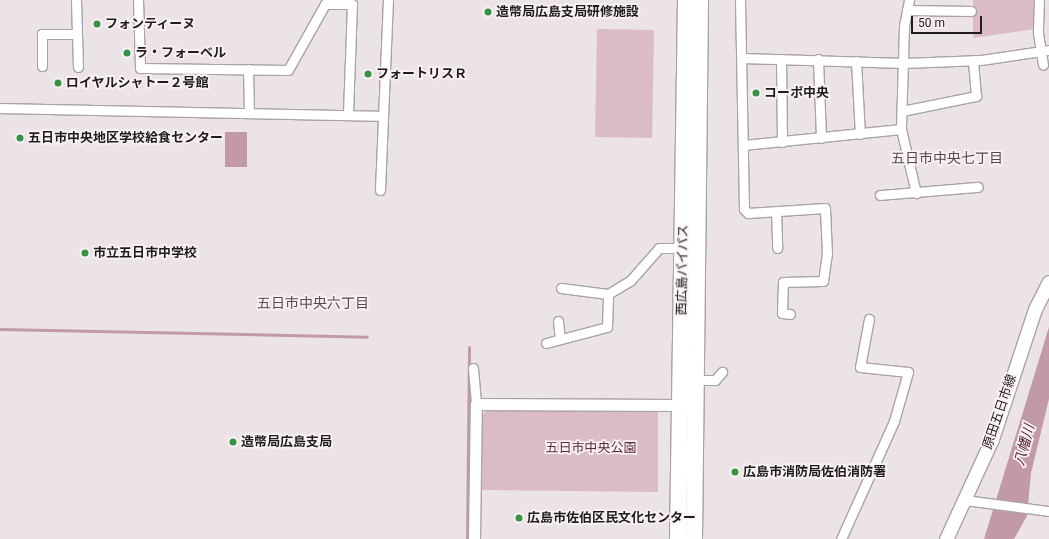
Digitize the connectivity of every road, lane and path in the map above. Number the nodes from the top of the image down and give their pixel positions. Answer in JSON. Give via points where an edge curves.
{"nodes":[{"id":1,"x":76,"y":0,"type":"edge"},
{"id":2,"x":138,"y":0,"type":"edge"},
{"id":3,"x":388,"y":0,"type":"edge"},
{"id":4,"x":686,"y":0,"type":"edge"},
{"id":5,"x":700,"y":0,"type":"edge"},
{"id":6,"x":740,"y":0,"type":"edge"},
{"id":7,"x":909,"y":0,"type":"edge"},
{"id":8,"x":1039,"y":0,"type":"edge"},
{"id":9,"x":907,"y":10,"type":"junction"},
{"id":10,"x":972,"y":10,"type":"dead end"},
{"id":11,"x":77,"y":34,"type":"junction"},
{"id":12,"x":1044,"y":50,"type":"edge"},
{"id":13,"x":742,"y":58,"type":"junction"},
{"id":14,"x":781,"y":59,"type":"junction"},
{"id":15,"x":818,"y":59,"type":"junction"},
{"id":16,"x":973,"y":60,"type":"junction"},
{"id":17,"x":856,"y":61,"type":"junction"},
{"id":18,"x":904,"y":63,"type":"junction"},
{"id":19,"x":1043,"y":65,"type":"dead end"},
{"id":20,"x":42,"y":66,"type":"dead end"},
{"id":21,"x":78,"y":67,"type":"dead end"},
{"id":22,"x":248,"y":69,"type":"junction"},
{"id":23,"x":0,"y":108,"type":"edge"},
{"id":24,"x":902,"y":111,"type":"junction"},
{"id":25,"x":249,"y":113,"type":"junction"},
{"id":26,"x":348,"y":115,"type":"junction"},
{"id":27,"x":384,"y":116,"type":"junction"},
{"id":28,"x":901,"y":129,"type":"junction"},
{"id":29,"x":860,"y":134,"type":"junction"},
{"id":30,"x":821,"y":138,"type":"junction"},
{"id":31,"x":782,"y":142,"type":"junction"},
{"id":32,"x":743,"y":145,"type":"junction"},
{"id":33,"x":978,"y":187,"type":"dead end"},
{"id":34,"x":380,"y":190,"type":"dead end"},
{"id":35,"x":916,"y":193,"type":"junction"},
{"id":36,"x":880,"y":195,"type":"dead end"},
{"id":37,"x":776,"y":212,"type":"junction"},
{"id":38,"x":677,"y":248,"type":"dead end"},
{"id":39,"x":777,"y":248,"type":"dead end"},
{"id":40,"x":1049,"y":282,"type":"edge"},
{"id":41,"x":561,"y":288,"type":"dead end"},
{"id":42,"x":608,"y":294,"type":"junction"},
{"id":43,"x":790,"y":314,"type":"dead end"},
{"id":44,"x":869,"y":319,"type":"dead end"},
{"id":45,"x":558,"y":321,"type":"dead end"},
{"id":46,"x":560,"y":339,"type":"junction"},
{"id":47,"x":546,"y":342,"type":"dead end"},
{"id":48,"x":473,"y":368,"type":"dead end"},
{"id":49,"x":722,"y":372,"type":"dead end"},
{"id":50,"x":703,"y":380,"type":"dead end"},
{"id":51,"x":476,"y":404,"type":"junction"},
{"id":52,"x":675,"y":405,"type":"dead end"},
{"id":53,"x":968,"y":501,"type":"junction"},
{"id":54,"x":1047,"y":511,"type":"edge"},
{"id":55,"x":474,"y":539,"type":"edge"},
{"id":56,"x":678,"y":539,"type":"edge"},
{"id":57,"x":694,"y":539,"type":"edge"},
{"id":58,"x":841,"y":539,"type":"edge"},
{"id":59,"x":946,"y":539,"type":"edge"}],
"edges":[{"from":1,"to":11,"type":"street"},
{"from":2,"to":22,"type":"street","via":[[140,68]]},
{"from":3,"to":27,"type":"street"},
{"from":4,"to":56,"type":"highway","name":"西広島バイパス"},
{"from":5,"to":57,"type":"highway","name":"西広島バイパス"},
{"from":6,"to":13,"type":"street"},
{"from":7,"to":9,"type":"street"},
{"from":8,"to":12,"type":"street"},
{"from":9,"to":10,"type":"street"},
{"from":9,"to":18,"type":"street"},
{"from":11,"to":20,"type":"street","via":[[42,34]]},
{"from":11,"to":21,"type":"street"},
{"from":12,"to":16,"type":"street"},
{"from":12,"to":19,"type":"street"},
{"from":13,"to":14,"type":"street"},
{"from":13,"to":32,"type":"street"},
{"from":14,"to":15,"type":"street"},
{"from":14,"to":31,"type":"street"},
{"from":15,"to":17,"type":"street"},
{"from":15,"to":30,"type":"street"},
{"from":16,"to":18,"type":"street"},
{"from":16,"to":24,"type":"street","via":[[976,96]]},
{"from":17,"to":18,"type":"street"},
{"from":17,"to":29,"type":"street"},
{"from":18,"to":24,"type":"street"},
{"from":22,"to":25,"type":"street"},
{"from":22,"to":26,"type":"street","via":[[288,70],[325,4],[352,4]]},
{"from":23,"to":25,"type":"street"},
{"from":24,"to":28,"type":"street"},
{"from":25,"to":26,"type":"street"},
{"from":26,"to":27,"type":"street"},
{"from":27,"to":34,"type":"street"},
{"from":28,"to":29,"type":"street"},
{"from":28,"to":35,"type":"street"},
{"from":29,"to":30,"type":"street"},
{"from":30,"to":31,"type":"street"},
{"from":31,"to":32,"type":"street"},
{"from":32,"to":37,"type":"street","via":[[744,209],[748,213]]},
{"from":33,"to":35,"type":"street"},
{"from":35,"to":36,"type":"street"},
{"from":37,"to":39,"type":"street"},
{"from":37,"to":43,"type":"street","via":[[825,208],[827,253],[823,281],[784,282],[782,313]]},
{"from":38,"to":42,"type":"street","via":[[659,248],[630,281]]},
{"from":40,"to":53,"type":"main road","name":"原田五日市線","via":[[1035,309],[992,439]]},
{"from":41,"to":42,"type":"street"},
{"from":42,"to":46,"type":"street","via":[[609,325]]},
{"from":44,"to":58,"type":"street","via":[[860,367],[908,372],[894,422]]},
{"from":45,"to":46,"type":"street"},
{"from":46,"to":47,"type":"street"},
{"from":48,"to":51,"type":"street"},
{"from":49,"to":50,"type":"street","via":[[715,380]]},
{"from":51,"to":52,"type":"street"},
{"from":51,"to":55,"type":"street"},
{"from":53,"to":54,"type":"street"},
{"from":53,"to":59,"type":"main road","name":"原田五日市線"}]}
